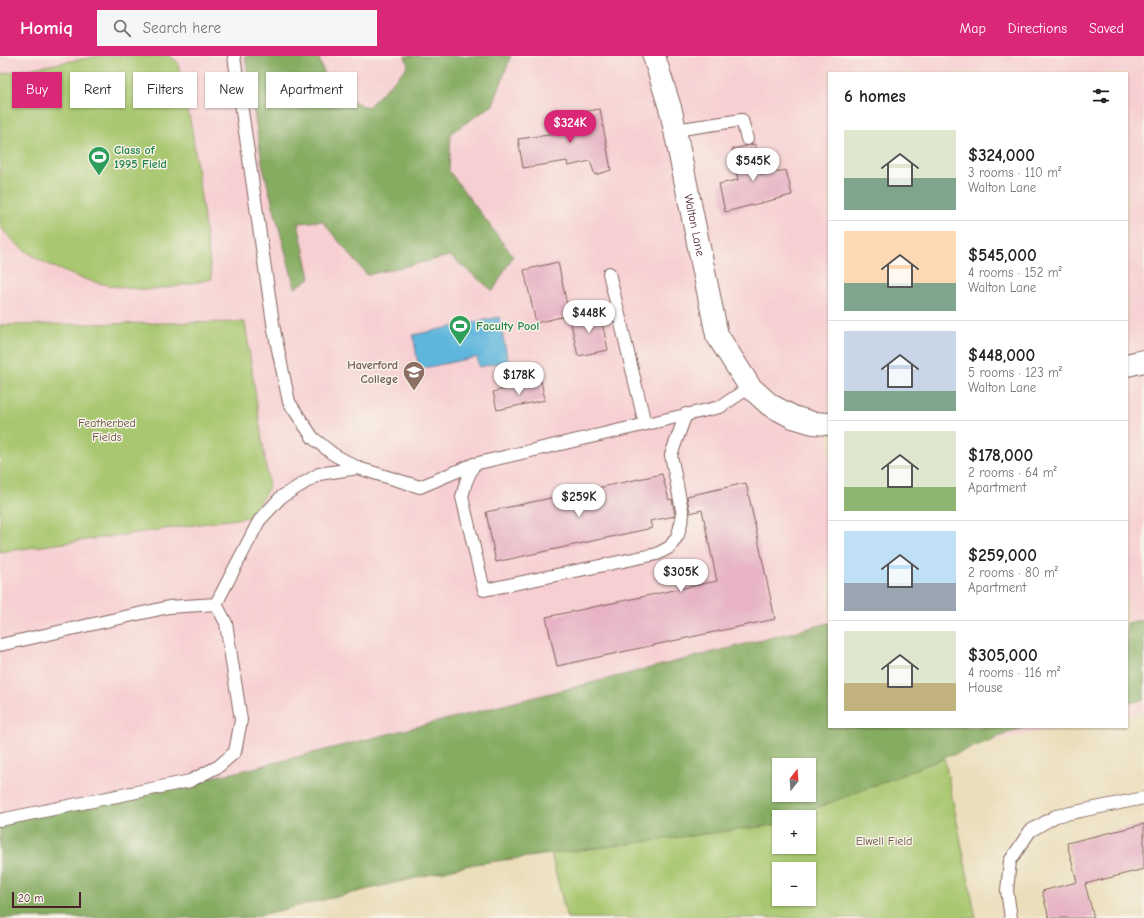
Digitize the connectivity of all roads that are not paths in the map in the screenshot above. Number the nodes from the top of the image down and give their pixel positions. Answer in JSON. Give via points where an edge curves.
{"nodes":[{"id":1,"x":234,"y":56,"type":"edge"},
{"id":2,"x":654,"y":56,"type":"edge"},
{"id":3,"x":675,"y":130,"type":"junction"},
{"id":4,"x":747,"y":139,"type":"dead end"},
{"id":5,"x":608,"y":273,"type":"dead end"},
{"id":6,"x":1144,"y":361,"type":"edge"},
{"id":7,"x":1128,"y":365,"type":"edge"},
{"id":8,"x":750,"y":387,"type":"junction"},
{"id":9,"x":686,"y":414,"type":"junction"},
{"id":10,"x":645,"y":424,"type":"junction"},
{"id":11,"x":828,"y":424,"type":"edge"},
{"id":12,"x":474,"y":464,"type":"junction"},
{"id":13,"x":358,"y":468,"type":"junction"},
{"id":14,"x":216,"y":604,"type":"junction"},
{"id":15,"x":0,"y":645,"type":"edge"},
{"id":16,"x":1144,"y":798,"type":"edge"},
{"id":17,"x":0,"y":820,"type":"edge"},
{"id":18,"x":1011,"y":918,"type":"edge"}],
"edges":[{"from":1,"to":13,"type":"lane","via":[[274,330],[289,402],[313,438],[333,454]]},
{"from":2,"to":3,"type":"street","name":"Walton Lane"},
{"from":3,"to":4,"type":"lane","via":[[742,120]]},
{"from":3,"to":8,"type":"street","name":"Walton Lane","via":[[717,335]]},
{"from":5,"to":10,"type":"lane"},
{"from":6,"to":7,"type":"street"},
{"from":8,"to":9,"type":"lane","via":[[720,407]]},
{"from":8,"to":11,"type":"street","name":"Walton Lane","via":[[770,405],[793,417]]},
{"from":9,"to":10,"type":"lane"},
{"from":9,"to":12,"type":"lane","via":[[671,455],[683,515],[678,535],[670,547],[657,554],[484,590],[462,497]]},
{"from":10,"to":12,"type":"lane"},
{"from":12,"to":13,"type":"lane","via":[[420,487]]},
{"from":13,"to":14,"type":"lane","via":[[319,474],[281,497],[260,521]]},
{"from":14,"to":15,"type":"lane","via":[[169,607]]},
{"from":14,"to":17,"type":"lane","via":[[226,623],[241,720],[235,752],[219,766],[190,781]]},
{"from":16,"to":18,"type":"lane","via":[[1056,816],[1030,831],[1010,861],[1007,891]]}]}
